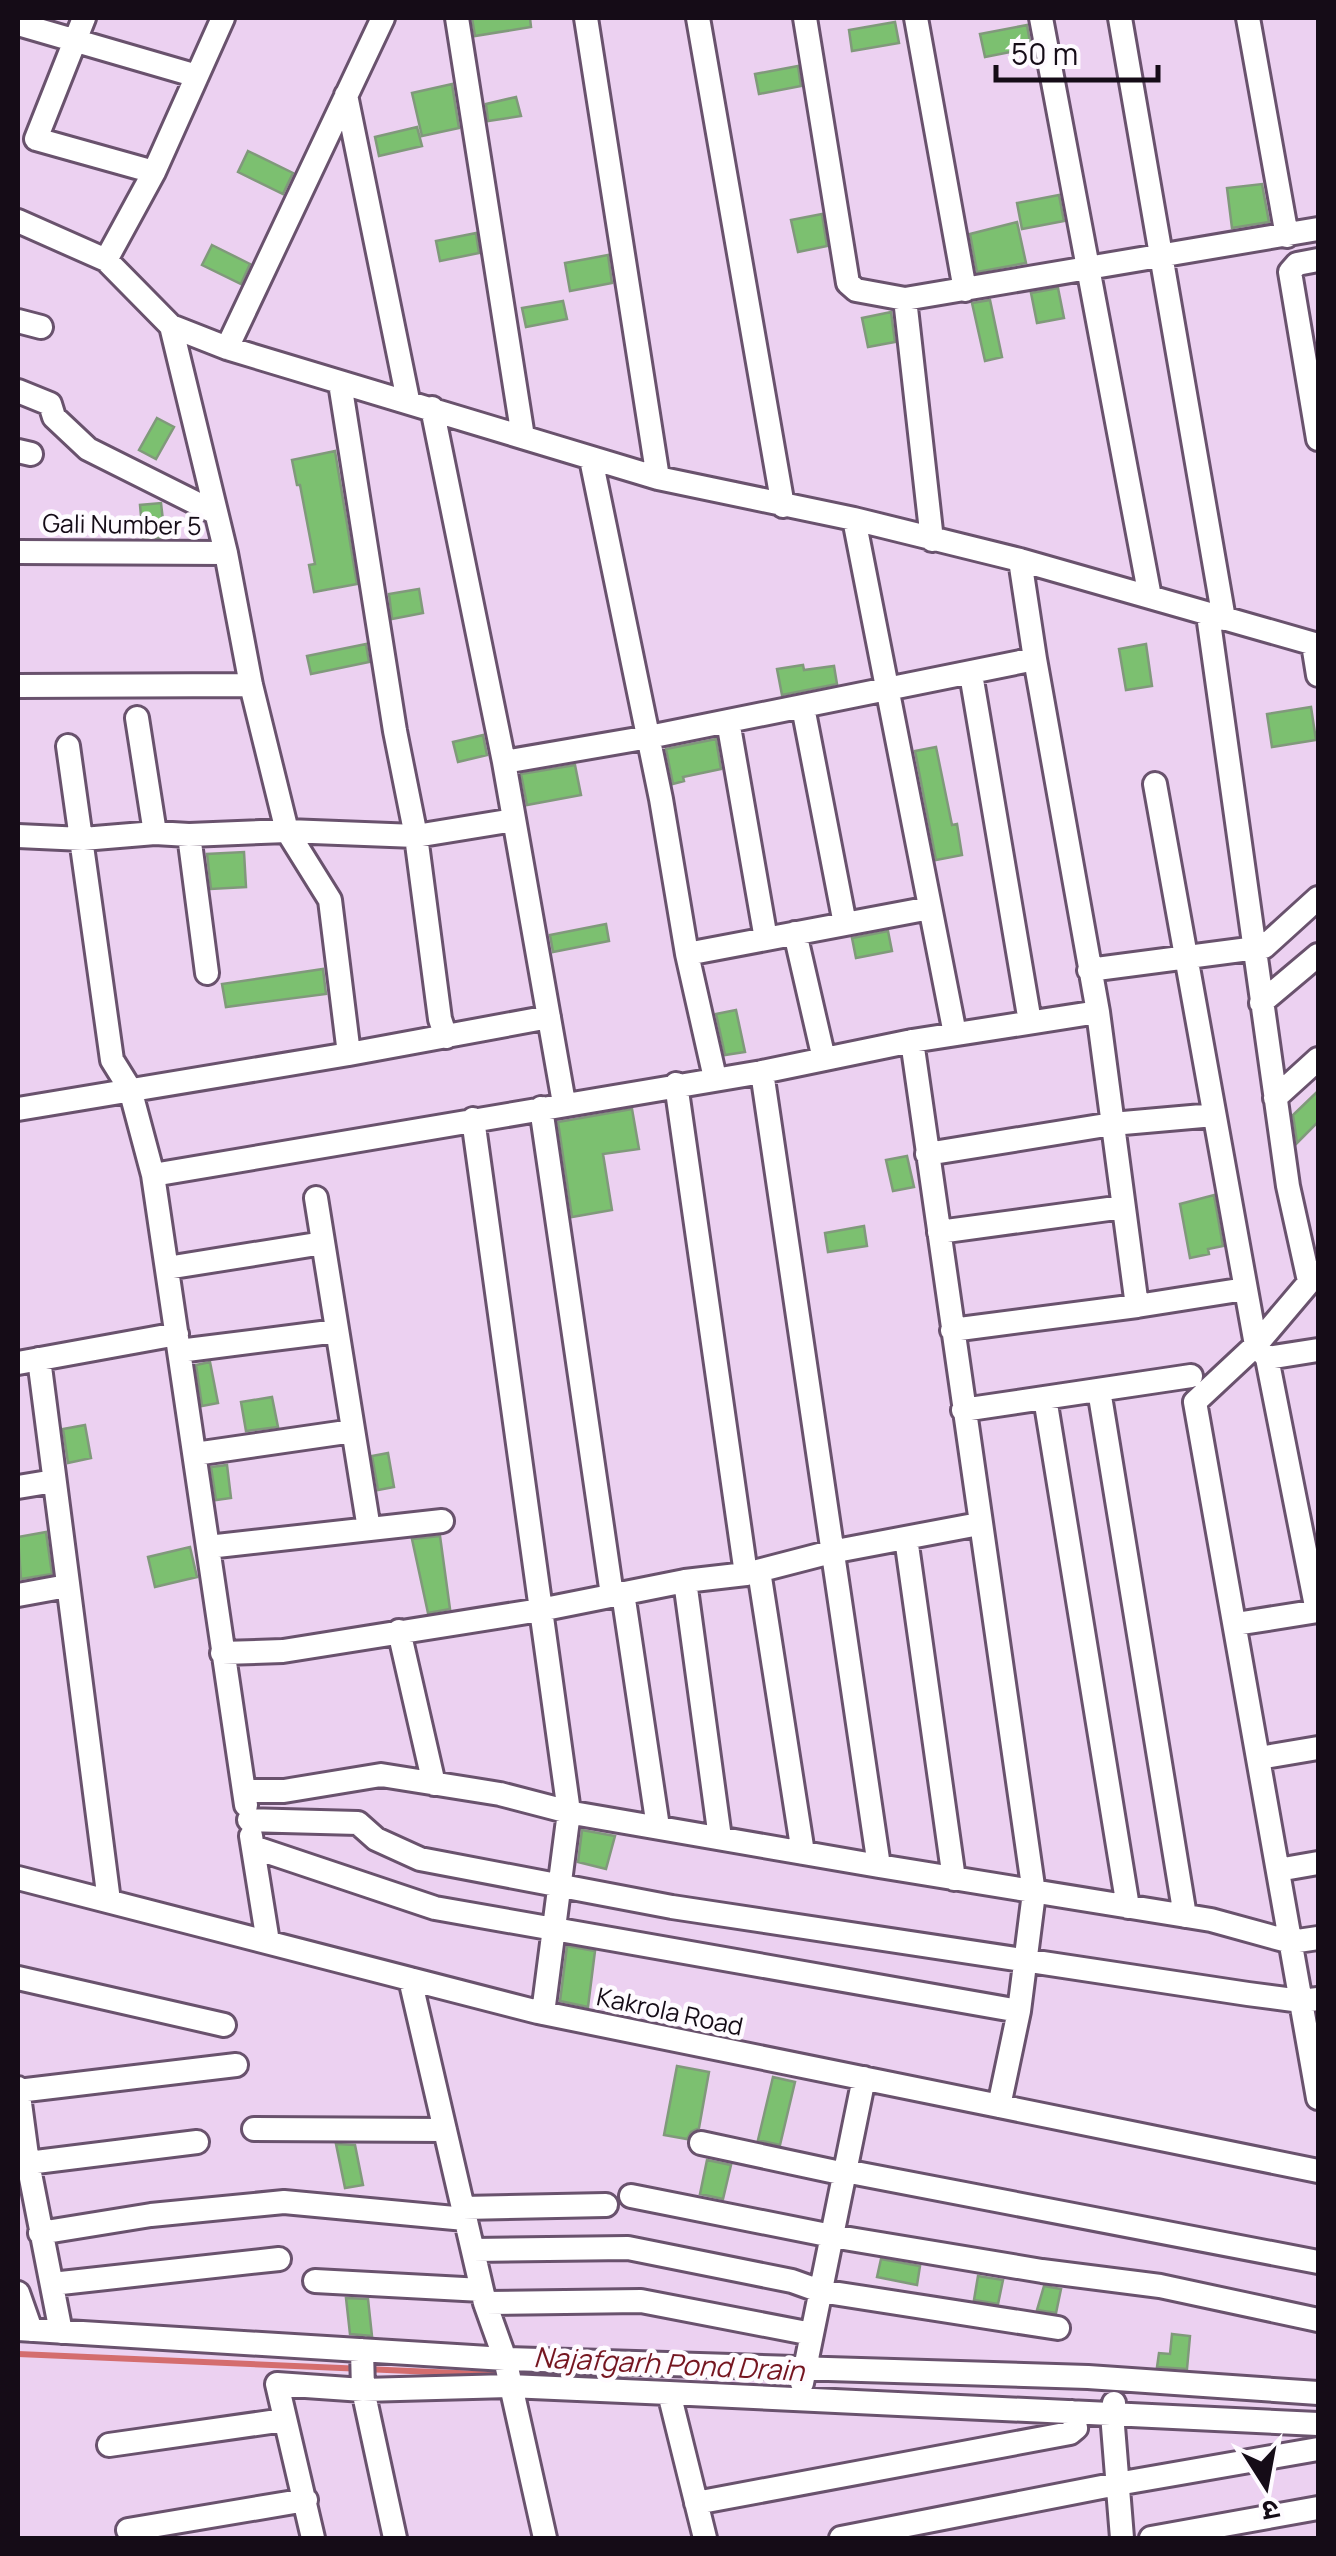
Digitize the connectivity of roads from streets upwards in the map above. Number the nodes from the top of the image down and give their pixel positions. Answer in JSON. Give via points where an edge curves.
{"nodes":[{"id":1,"x":223,"y":18,"type":"edge"},
{"id":2,"x":384,"y":18,"type":"edge"},
{"id":3,"x":458,"y":18,"type":"edge"},
{"id":4,"x":586,"y":18,"type":"edge"},
{"id":5,"x":698,"y":18,"type":"edge"},
{"id":6,"x":805,"y":18,"type":"edge"},
{"id":7,"x":916,"y":18,"type":"edge"},
{"id":8,"x":1041,"y":18,"type":"edge"},
{"id":9,"x":1120,"y":18,"type":"edge"},
{"id":10,"x":1248,"y":18,"type":"edge"},
{"id":11,"x":18,"y":24,"type":"edge"},
{"id":12,"x":79,"y":28,"type":"edge"},
{"id":13,"x":197,"y":76,"type":"junction"},
{"id":14,"x":346,"y":95,"type":"junction"},
{"id":15,"x":154,"y":172,"type":"junction"},
{"id":16,"x":18,"y":221,"type":"edge"},
{"id":17,"x":1318,"y":229,"type":"edge"},
{"id":18,"x":1288,"y":236,"type":"junction"},
{"id":19,"x":1163,"y":256,"type":"junction"},
{"id":20,"x":106,"y":260,"type":"junction"},
{"id":21,"x":1318,"y":260,"type":"edge"},
{"id":22,"x":1088,"y":268,"type":"junction"},
{"id":23,"x":965,"y":290,"type":"junction"},
{"id":24,"x":905,"y":299,"type":"junction"},
{"id":25,"x":18,"y":321,"type":"edge"},
{"id":26,"x":171,"y":326,"type":"junction"},
{"id":27,"x":41,"y":327,"type":"dead end"},
{"id":28,"x":227,"y":348,"type":"junction"},
{"id":29,"x":340,"y":383,"type":"junction"},
{"id":30,"x":18,"y":391,"type":"edge"},
{"id":31,"x":408,"y":400,"type":"junction"},
{"id":32,"x":432,"y":408,"type":"junction"},
{"id":33,"x":522,"y":437,"type":"junction"},
{"id":34,"x":1318,"y":439,"type":"edge"},
{"id":35,"x":591,"y":459,"type":"junction"},
{"id":36,"x":658,"y":478,"type":"junction"},
{"id":37,"x":783,"y":506,"type":"junction"},
{"id":38,"x":216,"y":513,"type":"junction"},
{"id":39,"x":854,"y":518,"type":"junction"},
{"id":40,"x":932,"y":540,"type":"junction"},
{"id":41,"x":18,"y":552,"type":"edge"},
{"id":42,"x":226,"y":552,"type":"junction"},
{"id":43,"x":1020,"y":560,"type":"junction"},
{"id":44,"x":1150,"y":596,"type":"junction"},
{"id":45,"x":1216,"y":617,"type":"junction"},
{"id":46,"x":1316,"y":644,"type":"edge"},
{"id":47,"x":1036,"y":659,"type":"junction"},
{"id":48,"x":971,"y":674,"type":"junction"},
{"id":49,"x":1318,"y":675,"type":"edge"},
{"id":50,"x":251,"y":685,"type":"junction"},
{"id":51,"x":18,"y":686,"type":"edge"},
{"id":52,"x":886,"y":690,"type":"junction"},
{"id":53,"x":803,"y":707,"type":"junction"},
{"id":54,"x":137,"y":718,"type":"dead end"},
{"id":55,"x":728,"y":721,"type":"junction"},
{"id":56,"x":649,"y":737,"type":"junction"},
{"id":57,"x":68,"y":746,"type":"dead end"},
{"id":58,"x":504,"y":762,"type":"junction"},
{"id":59,"x":1155,"y":784,"type":"dead end"},
{"id":60,"x":514,"y":820,"type":"junction"},
{"id":61,"x":288,"y":831,"type":"junction"},
{"id":62,"x":155,"y":833,"type":"junction"},
{"id":63,"x":188,"y":835,"type":"junction"},
{"id":64,"x":18,"y":836,"type":"edge"},
{"id":65,"x":416,"y":836,"type":"junction"},
{"id":66,"x":83,"y":839,"type":"junction"},
{"id":67,"x":1318,"y":898,"type":"edge"},
{"id":68,"x":930,"y":908,"type":"junction"},
{"id":69,"x":845,"y":924,"type":"junction"},
{"id":70,"x":795,"y":933,"type":"junction"},
{"id":71,"x":766,"y":939,"type":"junction"},
{"id":72,"x":1253,"y":950,"type":"junction"},
{"id":73,"x":687,"y":954,"type":"junction"},
{"id":74,"x":1318,"y":955,"type":"edge"},
{"id":75,"x":1187,"y":958,"type":"junction"},
{"id":76,"x":1089,"y":970,"type":"junction"},
{"id":77,"x":207,"y":973,"type":"dead end"},
{"id":78,"x":1261,"y":1003,"type":"junction"},
{"id":79,"x":1098,"y":1012,"type":"junction"},
{"id":80,"x":549,"y":1017,"type":"junction"},
{"id":81,"x":1030,"y":1022,"type":"junction"},
{"id":82,"x":955,"y":1034,"type":"junction"},
{"id":83,"x":446,"y":1037,"type":"junction"},
{"id":84,"x":912,"y":1040,"type":"junction"},
{"id":85,"x":348,"y":1054,"type":"junction"},
{"id":86,"x":824,"y":1059,"type":"junction"},
{"id":87,"x":1318,"y":1059,"type":"edge"},
{"id":88,"x":762,"y":1072,"type":"junction"},
{"id":89,"x":716,"y":1078,"type":"junction"},
{"id":90,"x":676,"y":1084,"type":"junction"},
{"id":91,"x":130,"y":1089,"type":"junction"},
{"id":92,"x":1275,"y":1098,"type":"junction"},
{"id":93,"x":564,"y":1104,"type":"junction"},
{"id":94,"x":541,"y":1108,"type":"junction"},
{"id":95,"x":18,"y":1109,"type":"edge"},
{"id":96,"x":1214,"y":1115,"type":"junction"},
{"id":97,"x":473,"y":1119,"type":"junction"},
{"id":98,"x":1112,"y":1124,"type":"junction"},
{"id":99,"x":928,"y":1154,"type":"junction"},
{"id":100,"x":153,"y":1174,"type":"junction"},
{"id":101,"x":316,"y":1198,"type":"dead end"},
{"id":102,"x":1124,"y":1206,"type":"junction"},
{"id":103,"x":938,"y":1232,"type":"junction"},
{"id":104,"x":323,"y":1243,"type":"junction"},
{"id":105,"x":167,"y":1268,"type":"junction"},
{"id":106,"x":1314,"y":1276,"type":"edge"},
{"id":107,"x":1244,"y":1289,"type":"junction"},
{"id":108,"x":1136,"y":1306,"type":"junction"},
{"id":109,"x":952,"y":1330,"type":"junction"},
{"id":110,"x":337,"y":1331,"type":"junction"},
{"id":111,"x":178,"y":1343,"type":"junction"},
{"id":112,"x":1318,"y":1350,"type":"edge"},
{"id":113,"x":1261,"y":1352,"type":"junction"},
{"id":114,"x":28,"y":1361,"type":"edge"},
{"id":115,"x":1191,"y":1376,"type":"dead end"},
{"id":116,"x":1099,"y":1390,"type":"junction"},
{"id":117,"x":1045,"y":1398,"type":"junction"},
{"id":118,"x":963,"y":1410,"type":"junction"},
{"id":119,"x":353,"y":1430,"type":"junction"},
{"id":120,"x":195,"y":1454,"type":"junction"},
{"id":121,"x":54,"y":1480,"type":"junction"},
{"id":122,"x":18,"y":1487,"type":"edge"},
{"id":123,"x":442,"y":1521,"type":"dead end"},
{"id":124,"x":979,"y":1524,"type":"junction"},
{"id":125,"x":368,"y":1529,"type":"junction"},
{"id":126,"x":906,"y":1538,"type":"junction"},
{"id":127,"x":208,"y":1547,"type":"junction"},
{"id":128,"x":831,"y":1552,"type":"junction"},
{"id":129,"x":752,"y":1572,"type":"junction"},
{"id":130,"x":684,"y":1581,"type":"junction"},
{"id":131,"x":68,"y":1586,"type":"junction"},
{"id":132,"x":618,"y":1594,"type":"junction"},
{"id":133,"x":18,"y":1596,"type":"edge"},
{"id":134,"x":540,"y":1610,"type":"junction"},
{"id":135,"x":1318,"y":1611,"type":"edge"},
{"id":136,"x":1236,"y":1624,"type":"junction"},
{"id":137,"x":399,"y":1631,"type":"junction"},
{"id":138,"x":222,"y":1653,"type":"junction"},
{"id":139,"x":1318,"y":1748,"type":"edge"},
{"id":140,"x":1259,"y":1758,"type":"junction"},
{"id":141,"x":434,"y":1784,"type":"junction"},
{"id":142,"x":244,"y":1791,"type":"junction"},
{"id":143,"x":569,"y":1812,"type":"junction"},
{"id":144,"x":249,"y":1820,"type":"junction"},
{"id":145,"x":658,"y":1828,"type":"junction"},
{"id":146,"x":720,"y":1838,"type":"junction"},
{"id":147,"x":253,"y":1847,"type":"junction"},
{"id":148,"x":803,"y":1853,"type":"junction"},
{"id":149,"x":1318,"y":1863,"type":"edge"},
{"id":150,"x":879,"y":1866,"type":"junction"},
{"id":151,"x":1278,"y":1870,"type":"junction"},
{"id":152,"x":18,"y":1878,"type":"edge"},
{"id":153,"x":954,"y":1879,"type":"junction"},
{"id":154,"x":560,"y":1885,"type":"junction"},
{"id":155,"x":1034,"y":1893,"type":"junction"},
{"id":156,"x":110,"y":1900,"type":"junction"},
{"id":157,"x":1128,"y":1907,"type":"junction"},
{"id":158,"x":1184,"y":1916,"type":"junction"},
{"id":159,"x":554,"y":1927,"type":"junction"},
{"id":160,"x":1318,"y":1938,"type":"edge"},
{"id":161,"x":268,"y":1942,"type":"junction"},
{"id":162,"x":1291,"y":1942,"type":"junction"},
{"id":163,"x":1026,"y":1958,"type":"junction"},
{"id":164,"x":18,"y":1978,"type":"edge"},
{"id":165,"x":410,"y":1979,"type":"junction"},
{"id":166,"x":1310,"y":2000,"type":"edge"},
{"id":167,"x":1019,"y":2011,"type":"junction"},
{"id":168,"x":543,"y":2013,"type":"junction"},
{"id":169,"x":224,"y":2025,"type":"dead end"},
{"id":170,"x":236,"y":2066,"type":"dead end"},
{"id":171,"x":864,"y":2078,"type":"junction"},
{"id":172,"x":18,"y":2090,"type":"edge"},
{"id":173,"x":1318,"y":2091,"type":"edge"},
{"id":174,"x":999,"y":2106,"type":"junction"},
{"id":175,"x":254,"y":2129,"type":"dead end"},
{"id":176,"x":445,"y":2130,"type":"junction"},
{"id":177,"x":197,"y":2142,"type":"dead end"},
{"id":178,"x":702,"y":2144,"type":"dead end"},
{"id":179,"x":28,"y":2163,"type":"junction"},
{"id":180,"x":1318,"y":2171,"type":"edge"},
{"id":181,"x":845,"y":2172,"type":"junction"},
{"id":182,"x":632,"y":2196,"type":"dead end"},
{"id":183,"x":606,"y":2206,"type":"dead end"},
{"id":184,"x":464,"y":2214,"type":"junction"},
{"id":185,"x":40,"y":2233,"type":"junction"},
{"id":186,"x":832,"y":2236,"type":"junction"},
{"id":187,"x":473,"y":2250,"type":"junction"},
{"id":188,"x":279,"y":2259,"type":"dead end"},
{"id":189,"x":1318,"y":2262,"type":"edge"},
{"id":190,"x":315,"y":2281,"type":"dead end"},
{"id":191,"x":52,"y":2284,"type":"junction"},
{"id":192,"x":820,"y":2291,"type":"junction"},
{"id":193,"x":18,"y":2292,"type":"edge"},
{"id":194,"x":483,"y":2296,"type":"junction"},
{"id":195,"x":1318,"y":2320,"type":"edge"},
{"id":196,"x":1058,"y":2328,"type":"dead end"},
{"id":197,"x":24,"y":2329,"type":"edge"},
{"id":198,"x":61,"y":2332,"type":"junction"},
{"id":199,"x":812,"y":2334,"type":"junction"},
{"id":200,"x":362,"y":2369,"type":"junction"},
{"id":201,"x":507,"y":2373,"type":"junction"},
{"id":202,"x":801,"y":2385,"type":"junction"},
{"id":203,"x":669,"y":2392,"type":"junction"},
{"id":204,"x":1318,"y":2393,"type":"edge"},
{"id":205,"x":1115,"y":2398,"type":"junction"},
{"id":206,"x":1072,"y":2412,"type":"junction"},
{"id":207,"x":284,"y":2420,"type":"junction"},
{"id":208,"x":1318,"y":2424,"type":"edge"},
{"id":209,"x":109,"y":2445,"type":"dead end"},
{"id":210,"x":1318,"y":2449,"type":"edge"},
{"id":211,"x":1117,"y":2484,"type":"junction"},
{"id":212,"x":306,"y":2500,"type":"junction"},
{"id":213,"x":696,"y":2503,"type":"junction"},
{"id":214,"x":1318,"y":2508,"type":"edge"},
{"id":215,"x":128,"y":2530,"type":"dead end"},
{"id":216,"x":314,"y":2538,"type":"edge"},
{"id":217,"x":395,"y":2538,"type":"edge"},
{"id":218,"x":545,"y":2538,"type":"edge"},
{"id":219,"x":705,"y":2538,"type":"edge"},
{"id":220,"x":842,"y":2538,"type":"edge"},
{"id":221,"x":1122,"y":2538,"type":"edge"},
{"id":222,"x":1152,"y":2538,"type":"edge"}],
"edges":[{"from":1,"to":13,"type":"street"},
{"from":2,"to":14,"type":"street"},
{"from":3,"to":33,"type":"street"},
{"from":4,"to":36,"type":"street"},
{"from":5,"to":37,"type":"street"},
{"from":6,"to":24,"type":"street","via":[[848,283]]},
{"from":7,"to":23,"type":"street"},
{"from":8,"to":22,"type":"street"},
{"from":9,"to":19,"type":"street"},
{"from":10,"to":18,"type":"street"},
{"from":11,"to":12,"type":"street"},
{"from":12,"to":13,"type":"street"},
{"from":12,"to":15,"type":"street","via":[[36,139]]},
{"from":13,"to":15,"type":"street"},
{"from":14,"to":28,"type":"street"},
{"from":14,"to":31,"type":"street"},
{"from":15,"to":20,"type":"street"},
{"from":16,"to":20,"type":"street"},
{"from":17,"to":18,"type":"street"},
{"from":18,"to":19,"type":"street"},
{"from":19,"to":22,"type":"street"},
{"from":19,"to":45,"type":"street"},
{"from":20,"to":26,"type":"street"},
{"from":21,"to":34,"type":"street","via":[[1290,272]]},
{"from":22,"to":23,"type":"street"},
{"from":22,"to":44,"type":"street"},
{"from":23,"to":24,"type":"street"},
{"from":24,"to":40,"type":"street"},
{"from":25,"to":27,"type":"street"},
{"from":26,"to":28,"type":"street"},
{"from":26,"to":38,"type":"street"},
{"from":28,"to":29,"type":"street"},
{"from":29,"to":31,"type":"street"},
{"from":29,"to":65,"type":"street"},
{"from":30,"to":38,"type":"street","via":[[50,404],[54,417],[88,448]]},
{"from":31,"to":32,"type":"street"},
{"from":32,"to":33,"type":"street"},
{"from":32,"to":58,"type":"street"},
{"from":33,"to":35,"type":"street"},
{"from":35,"to":36,"type":"street"},
{"from":35,"to":56,"type":"street"},
{"from":36,"to":37,"type":"street"},
{"from":37,"to":39,"type":"street"},
{"from":38,"to":42,"type":"street"},
{"from":39,"to":40,"type":"street"},
{"from":39,"to":52,"type":"street"},
{"from":40,"to":43,"type":"street"},
{"from":41,"to":42,"type":"street","name":"Gali Number 5"},
{"from":42,"to":50,"type":"street"},
{"from":43,"to":44,"type":"street"},
{"from":43,"to":47,"type":"street"},
{"from":44,"to":45,"type":"street"},
{"from":45,"to":46,"type":"street"},
{"from":45,"to":72,"type":"street"},
{"from":46,"to":49,"type":"street"},
{"from":47,"to":48,"type":"street"},
{"from":47,"to":76,"type":"street"},
{"from":48,"to":52,"type":"street"},
{"from":48,"to":81,"type":"street"},
{"from":50,"to":51,"type":"street"},
{"from":50,"to":61,"type":"street"},
{"from":52,"to":53,"type":"street"},
{"from":52,"to":68,"type":"street"},
{"from":53,"to":55,"type":"street"},
{"from":53,"to":69,"type":"street"},
{"from":54,"to":62,"type":"street"},
{"from":55,"to":56,"type":"street"},
{"from":55,"to":71,"type":"street"},
{"from":56,"to":58,"type":"street"},
{"from":56,"to":73,"type":"street"},
{"from":57,"to":66,"type":"street"},
{"from":58,"to":60,"type":"street"},
{"from":59,"to":75,"type":"street"},
{"from":60,"to":65,"type":"street"},
{"from":60,"to":80,"type":"street"},
{"from":61,"to":63,"type":"street"},
{"from":61,"to":65,"type":"street"},
{"from":61,"to":85,"type":"street","via":[[330,900]]},
{"from":62,"to":63,"type":"street"},
{"from":62,"to":66,"type":"street"},
{"from":63,"to":77,"type":"street"},
{"from":64,"to":66,"type":"street"},
{"from":65,"to":83,"type":"street"},
{"from":66,"to":91,"type":"street","via":[[112,1060]]},
{"from":67,"to":72,"type":"street"},
{"from":68,"to":69,"type":"street"},
{"from":68,"to":82,"type":"street"},
{"from":69,"to":70,"type":"street"},
{"from":70,"to":71,"type":"street"},
{"from":70,"to":86,"type":"street"},
{"from":71,"to":73,"type":"street"},
{"from":72,"to":75,"type":"street"},
{"from":72,"to":78,"type":"street"},
{"from":73,"to":89,"type":"street"},
{"from":74,"to":78,"type":"street"},
{"from":75,"to":76,"type":"street"},
{"from":75,"to":96,"type":"street"},
{"from":76,"to":79,"type":"street"},
{"from":78,"to":92,"type":"street"},
{"from":79,"to":81,"type":"street"},
{"from":79,"to":98,"type":"street"},
{"from":80,"to":83,"type":"street"},
{"from":80,"to":93,"type":"street"},
{"from":81,"to":82,"type":"street"},
{"from":82,"to":84,"type":"street"},
{"from":83,"to":85,"type":"street"},
{"from":84,"to":86,"type":"street"},
{"from":84,"to":99,"type":"street"},
{"from":85,"to":91,"type":"street"},
{"from":86,"to":88,"type":"street"},
{"from":87,"to":92,"type":"street"},
{"from":88,"to":89,"type":"street"},
{"from":88,"to":128,"type":"street"},
{"from":89,"to":90,"type":"street"},
{"from":90,"to":93,"type":"street"},
{"from":90,"to":129,"type":"street"},
{"from":91,"to":95,"type":"street"},
{"from":91,"to":100,"type":"street"},
{"from":92,"to":106,"type":"street","via":[[1288,1186]]},
{"from":93,"to":94,"type":"street"},
{"from":94,"to":97,"type":"street"},
{"from":94,"to":132,"type":"street"},
{"from":96,"to":98,"type":"street"},
{"from":96,"to":107,"type":"street"},
{"from":97,"to":100,"type":"street"},
{"from":97,"to":134,"type":"street"},
{"from":98,"to":99,"type":"street"},
{"from":98,"to":102,"type":"street"},
{"from":99,"to":103,"type":"street"},
{"from":100,"to":105,"type":"street"},
{"from":101,"to":104,"type":"street"},
{"from":102,"to":103,"type":"street"},
{"from":102,"to":108,"type":"street"},
{"from":103,"to":109,"type":"street"},
{"from":104,"to":105,"type":"street"},
{"from":104,"to":110,"type":"street"},
{"from":105,"to":111,"type":"street"},
{"from":106,"to":113,"type":"street"},
{"from":107,"to":108,"type":"street"},
{"from":107,"to":113,"type":"street"},
{"from":108,"to":109,"type":"street"},
{"from":109,"to":118,"type":"street"},
{"from":110,"to":111,"type":"street"},
{"from":110,"to":119,"type":"street"},
{"from":111,"to":114,"type":"street"},
{"from":111,"to":120,"type":"street"},
{"from":112,"to":113,"type":"street"},
{"from":113,"to":135,"type":"street"},
{"from":113,"to":136,"type":"street","via":[[1195,1402]]},
{"from":114,"to":121,"type":"street"},
{"from":115,"to":116,"type":"street"},
{"from":116,"to":117,"type":"street"},
{"from":116,"to":158,"type":"street"},
{"from":117,"to":118,"type":"street"},
{"from":117,"to":157,"type":"street"},
{"from":118,"to":124,"type":"street"},
{"from":119,"to":120,"type":"street"},
{"from":119,"to":125,"type":"street"},
{"from":120,"to":127,"type":"street"},
{"from":121,"to":122,"type":"street"},
{"from":121,"to":131,"type":"street"},
{"from":123,"to":125,"type":"street"},
{"from":124,"to":126,"type":"street"},
{"from":124,"to":155,"type":"street"},
{"from":125,"to":127,"type":"street"},
{"from":126,"to":128,"type":"street"},
{"from":126,"to":153,"type":"street"},
{"from":127,"to":138,"type":"street"},
{"from":128,"to":129,"type":"street"},
{"from":128,"to":150,"type":"street"},
{"from":129,"to":130,"type":"street"},
{"from":129,"to":148,"type":"street"},
{"from":130,"to":132,"type":"street"},
{"from":130,"to":146,"type":"street"},
{"from":131,"to":133,"type":"street"},
{"from":131,"to":156,"type":"street"},
{"from":132,"to":134,"type":"street"},
{"from":132,"to":145,"type":"street"},
{"from":134,"to":137,"type":"street"},
{"from":134,"to":143,"type":"street"},
{"from":135,"to":136,"type":"street"},
{"from":136,"to":140,"type":"street"},
{"from":137,"to":138,"type":"street"},
{"from":137,"to":141,"type":"street"},
{"from":138,"to":142,"type":"street"},
{"from":139,"to":140,"type":"street"},
{"from":140,"to":151,"type":"street"},
{"from":141,"to":142,"type":"street","via":[[381,1776]]},
{"from":141,"to":143,"type":"street"},
{"from":142,"to":144,"type":"street"},
{"from":143,"to":145,"type":"street"},
{"from":143,"to":154,"type":"street"},
{"from":144,"to":147,"type":"street"},
{"from":144,"to":154,"type":"street","via":[[358,1823],[420,1859]]},
{"from":145,"to":146,"type":"street"},
{"from":146,"to":148,"type":"street"},
{"from":147,"to":159,"type":"street","via":[[436,1908]]},
{"from":147,"to":161,"type":"street"},
{"from":148,"to":150,"type":"street"},
{"from":149,"to":151,"type":"street"},
{"from":150,"to":153,"type":"street"},
{"from":151,"to":162,"type":"street"},
{"from":152,"to":156,"type":"street","name":"Kakrola Road"},
{"from":153,"to":155,"type":"street"},
{"from":154,"to":159,"type":"street"},
{"from":154,"to":163,"type":"street"},
{"from":155,"to":157,"type":"street"},
{"from":155,"to":163,"type":"street"},
{"from":156,"to":161,"type":"street","name":"Kakrola Road"},
{"from":157,"to":158,"type":"street"},
{"from":158,"to":162,"type":"street"},
{"from":159,"to":167,"type":"street"},
{"from":159,"to":168,"type":"street"},
{"from":160,"to":162,"type":"street"},
{"from":161,"to":165,"type":"street","name":"Kakrola Road"},
{"from":162,"to":166,"type":"street"},
{"from":163,"to":166,"type":"street"},
{"from":163,"to":167,"type":"street"},
{"from":164,"to":169,"type":"street"},
{"from":165,"to":168,"type":"street","name":"Kakrola Road"},
{"from":165,"to":176,"type":"street"},
{"from":166,"to":173,"type":"street"},
{"from":167,"to":174,"type":"street"},
{"from":168,"to":171,"type":"street","name":"Kakrola Road"},
{"from":170,"to":172,"type":"street"},
{"from":171,"to":174,"type":"street","name":"Kakrola Road"},
{"from":171,"to":181,"type":"street"},
{"from":172,"to":179,"type":"street"},
{"from":174,"to":180,"type":"street","name":"Kakrola Road"},
{"from":175,"to":176,"type":"street"},
{"from":176,"to":184,"type":"street"},
{"from":177,"to":179,"type":"street"},
{"from":178,"to":181,"type":"street"},
{"from":179,"to":185,"type":"street"},
{"from":181,"to":186,"type":"street"},
{"from":181,"to":189,"type":"street"},
{"from":182,"to":186,"type":"street"},
{"from":183,"to":184,"type":"street"},
{"from":184,"to":185,"type":"street","via":[[284,2202]]},
{"from":184,"to":187,"type":"street"},
{"from":185,"to":191,"type":"street"},
{"from":186,"to":192,"type":"street"},
{"from":186,"to":195,"type":"street","via":[[1160,2286]]},
{"from":187,"to":192,"type":"street","via":[[628,2248]]},
{"from":187,"to":194,"type":"street"},
{"from":188,"to":191,"type":"street"},
{"from":190,"to":194,"type":"street"},
{"from":191,"to":198,"type":"street"},
{"from":192,"to":196,"type":"street"},
{"from":192,"to":199,"type":"street"},
{"from":193,"to":197,"type":"street"},
{"from":194,"to":199,"type":"street","via":[[641,2301]]},
{"from":194,"to":201,"type":"street"},
{"from":197,"to":198,"type":"street"},
{"from":198,"to":200,"type":"street"},
{"from":199,"to":202,"type":"street"},
{"from":200,"to":201,"type":"street"},
{"from":200,"to":201,"type":"street"},
{"from":200,"to":207,"type":"street","via":[[279,2384]]},
{"from":200,"to":217,"type":"street"},
{"from":201,"to":202,"type":"street"},
{"from":201,"to":203,"type":"street"},
{"from":201,"to":218,"type":"street"},
{"from":202,"to":203,"type":"street"},
{"from":202,"to":205,"type":"street"},
{"from":202,"to":206,"type":"street"},
{"from":203,"to":213,"type":"street"},
{"from":204,"to":205,"type":"street"},
{"from":205,"to":206,"type":"street"},
{"from":205,"to":208,"type":"street"},
{"from":205,"to":211,"type":"street"},
{"from":206,"to":213,"type":"street","via":[[1076,2428],[1070,2433]]},
{"from":207,"to":209,"type":"street"},
{"from":207,"to":212,"type":"street"},
{"from":210,"to":211,"type":"street"},
{"from":211,"to":220,"type":"street"},
{"from":211,"to":221,"type":"street"},
{"from":212,"to":215,"type":"street"},
{"from":212,"to":216,"type":"street"},
{"from":213,"to":219,"type":"street"},
{"from":214,"to":222,"type":"street"}]}
